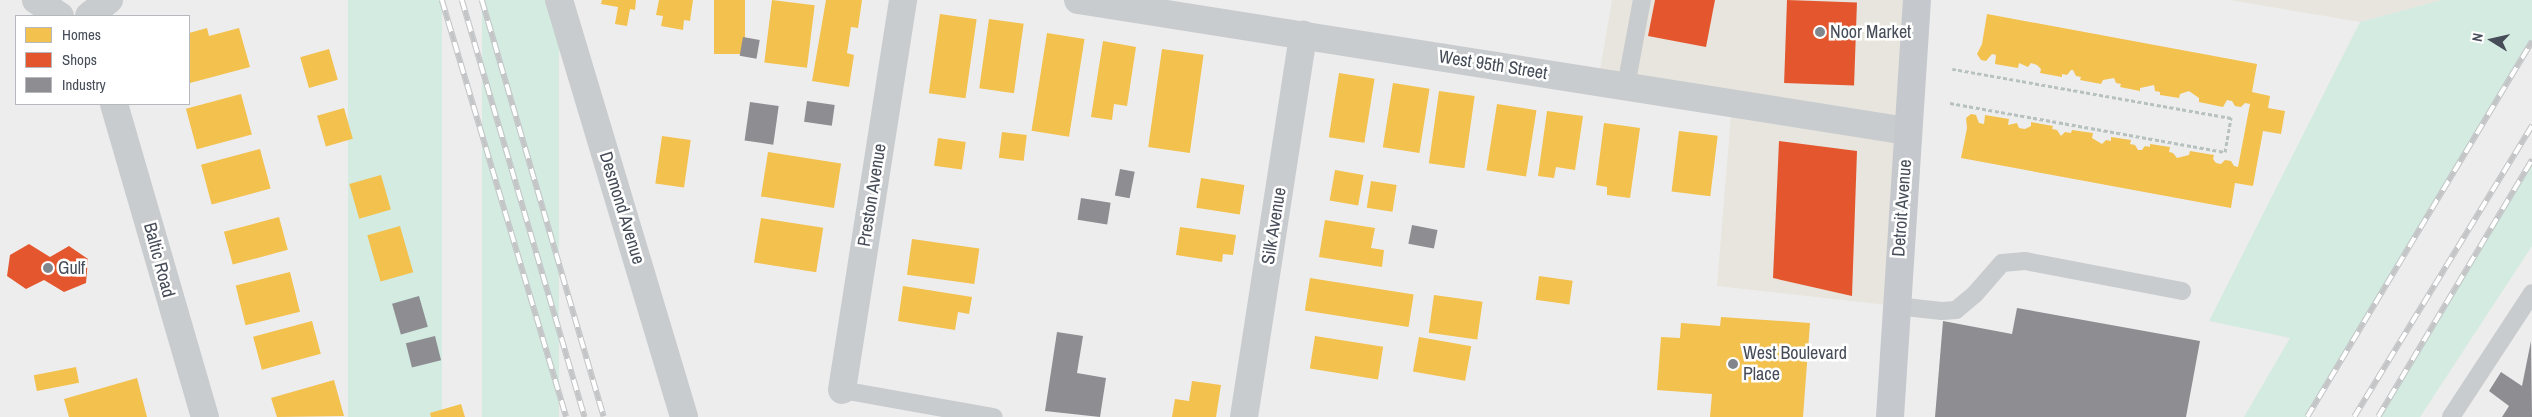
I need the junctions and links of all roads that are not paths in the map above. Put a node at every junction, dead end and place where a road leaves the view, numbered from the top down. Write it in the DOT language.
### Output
graph roads {
  1 [pos="36,0"];
  2 [pos="109,0"];
  3 [pos="559,0"];
  4 [pos="903,0"];
  5 [pos="1078,0"];
  6 [pos="1642,0"];
  7 [pos="1917,0"];
  8 [pos="58,15"];
  9 [pos="90,15"];
  10 [pos="1303,35"];
  11 [pos="1626,86"];
  12 [pos="114,105"];
  13 [pos="1907,131"];
  14 [pos="2182,292"];
  15 [pos="2532,293"];
  16 [pos="1896,306"];
  17 [pos="842,390"];
  18 [pos="205,417"];
  19 [pos="684,417"];
  20 [pos="994,417"];
  21 [pos="1244,417"];
  22 [pos="1890,417"];
  23 [pos="2451,417"];
  1 -- 8 [label="street"];
  2 -- 9 [label="street"];
  3 -- 19 [label="street, Desmond Avenue"];
  4 -- 17 [label="street, Preston Avenue"];
  5 -- 10 [label="street, West 95th Street"];
  6 -- 11 [label="lane"];
  7 -- 13 [label="main road, Detroit Avenue"];
  10 -- 11 [label="street, West 95th Street"];
  10 -- 21 [label="street, Silk Avenue"];
  11 -- 13 [label="street, West 95th Street"];
  12 -- 18 [label="street, Baltic Road"];
  13 -- 16 [label="main road, Detroit Avenue"];
  14 -- 16 [label="lane"];
  15 -- 23 [label="lane"];
  16 -- 22 [label="main road, Detroit Avenue"];
  17 -- 20 [label="lane"];
}
